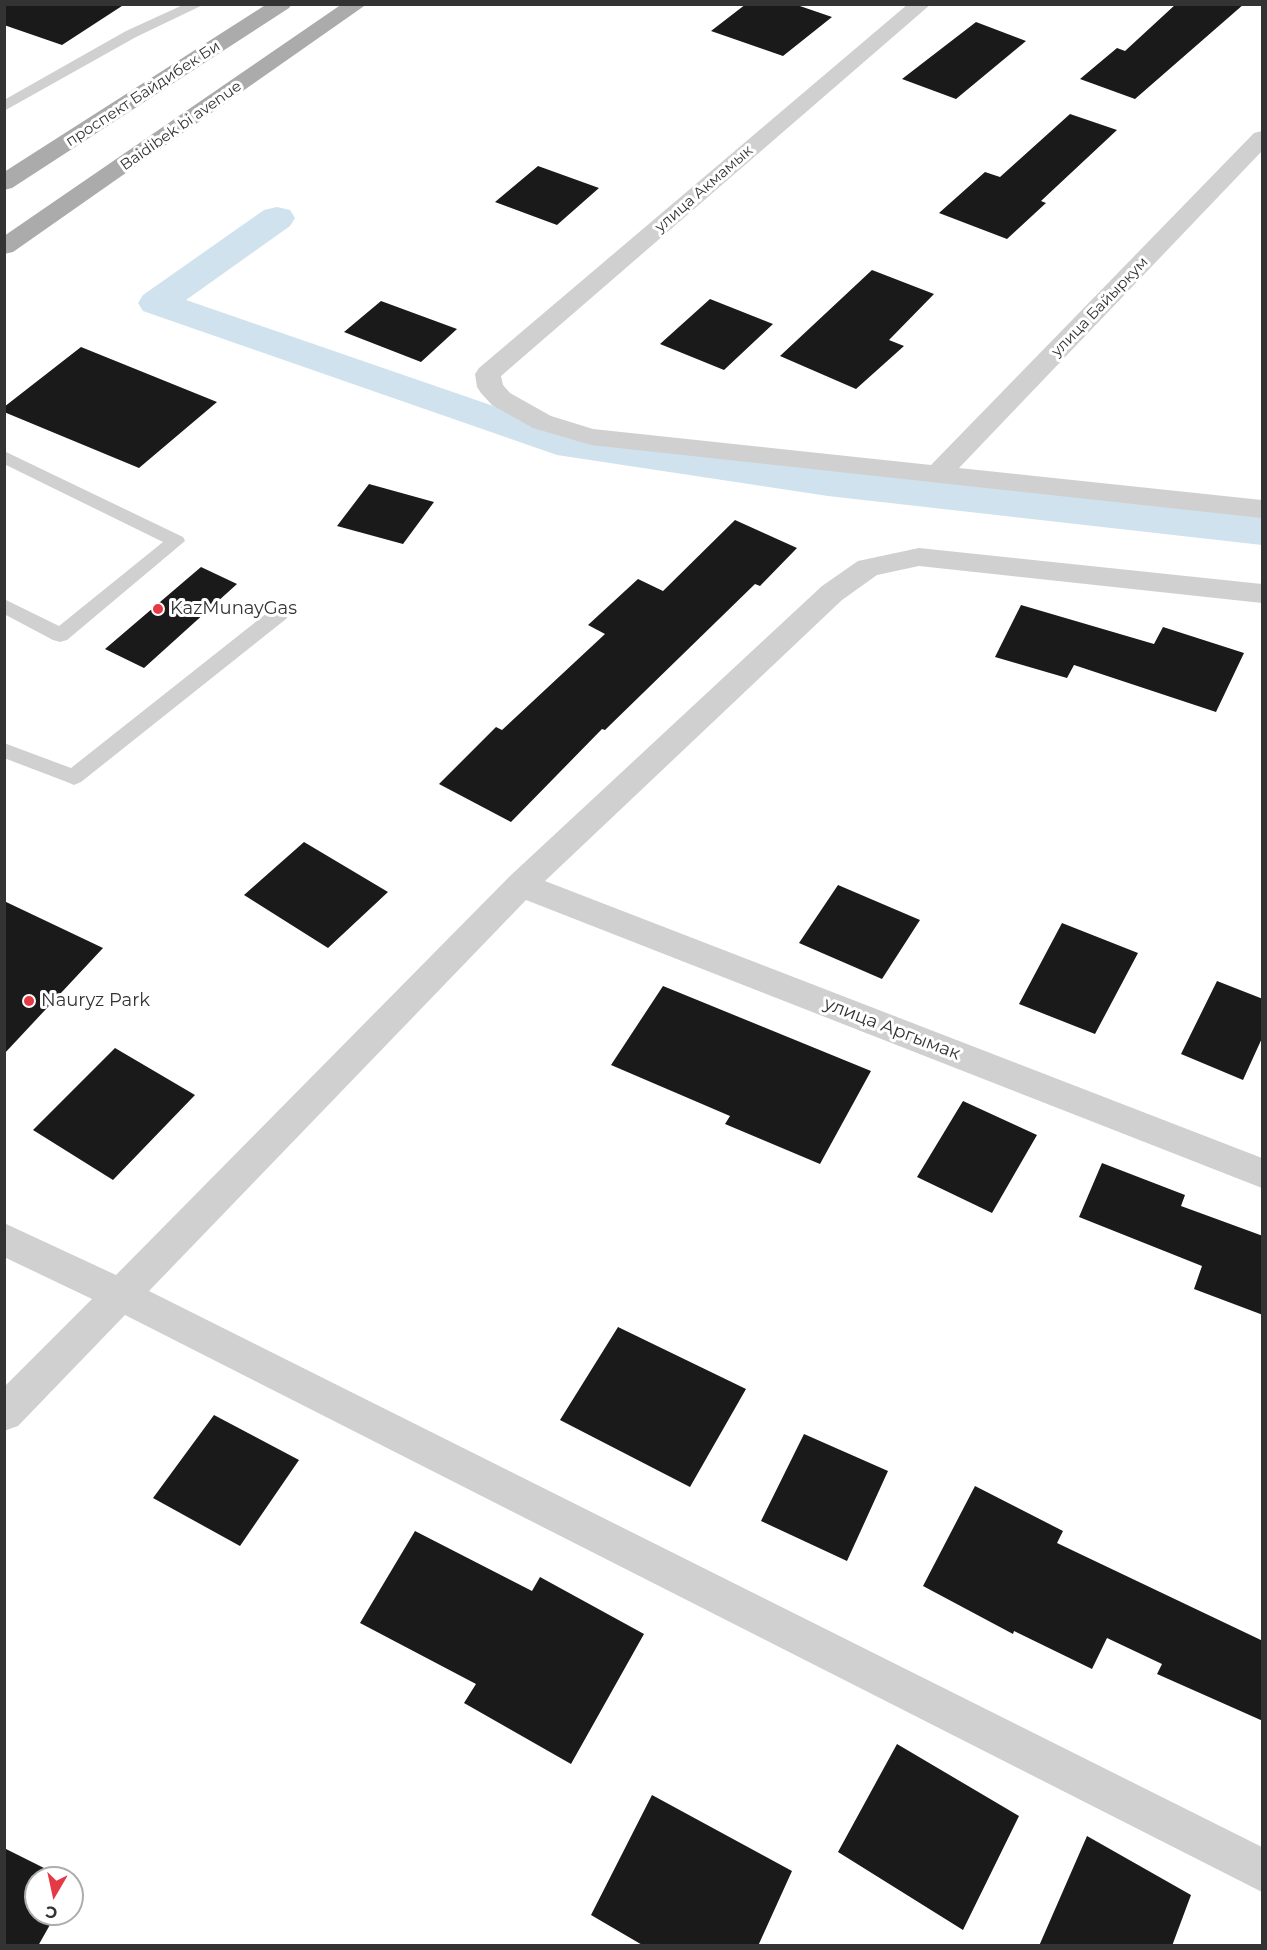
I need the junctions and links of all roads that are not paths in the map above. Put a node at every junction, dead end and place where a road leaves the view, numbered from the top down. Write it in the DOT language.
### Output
graph roads {
  1 [pos="198,4"];
  2 [pos="282,4"];
  3 [pos="357,4"];
  4 [pos="921,4"];
  5 [pos="4,107"];
  6 [pos="1263,138"];
  7 [pos="4,183"];
  8 [pos="4,247"];
  9 [pos="4,457"];
  10 [pos="938,475"];
  11 [pos="1263,509"];
  12 [pos="1263,594"];
  13 [pos="4,605"];
  14 [pos="279,614"];
  15 [pos="4,750"];
  16 [pos="521,885"];
  17 [pos="1263,1173"];
  18 [pos="4,1239"];
  19 [pos="121,1295"];
  20 [pos="4,1414"];
  21 [pos="1263,1870"];
  1 -- 5 [label="lane"];
  2 -- 7 [label="main road, проспект Байдибек Би"];
  3 -- 8 [label="main road, Baidibek bi avenue"];
  4 -- 10 [label="street, улица Акмамык"];
  6 -- 10 [label="street, улица Байыркум"];
  9 -- 13 [label="lane"];
  10 -- 11 [label="street"];
  12 -- 16 [label="street"];
  14 -- 15 [label="lane"];
  16 -- 17 [label="street, улица Аргымак"];
  16 -- 19 [label="street"];
  18 -- 19 [label="street"];
  19 -- 20 [label="street"];
  19 -- 21 [label="street"];
}
